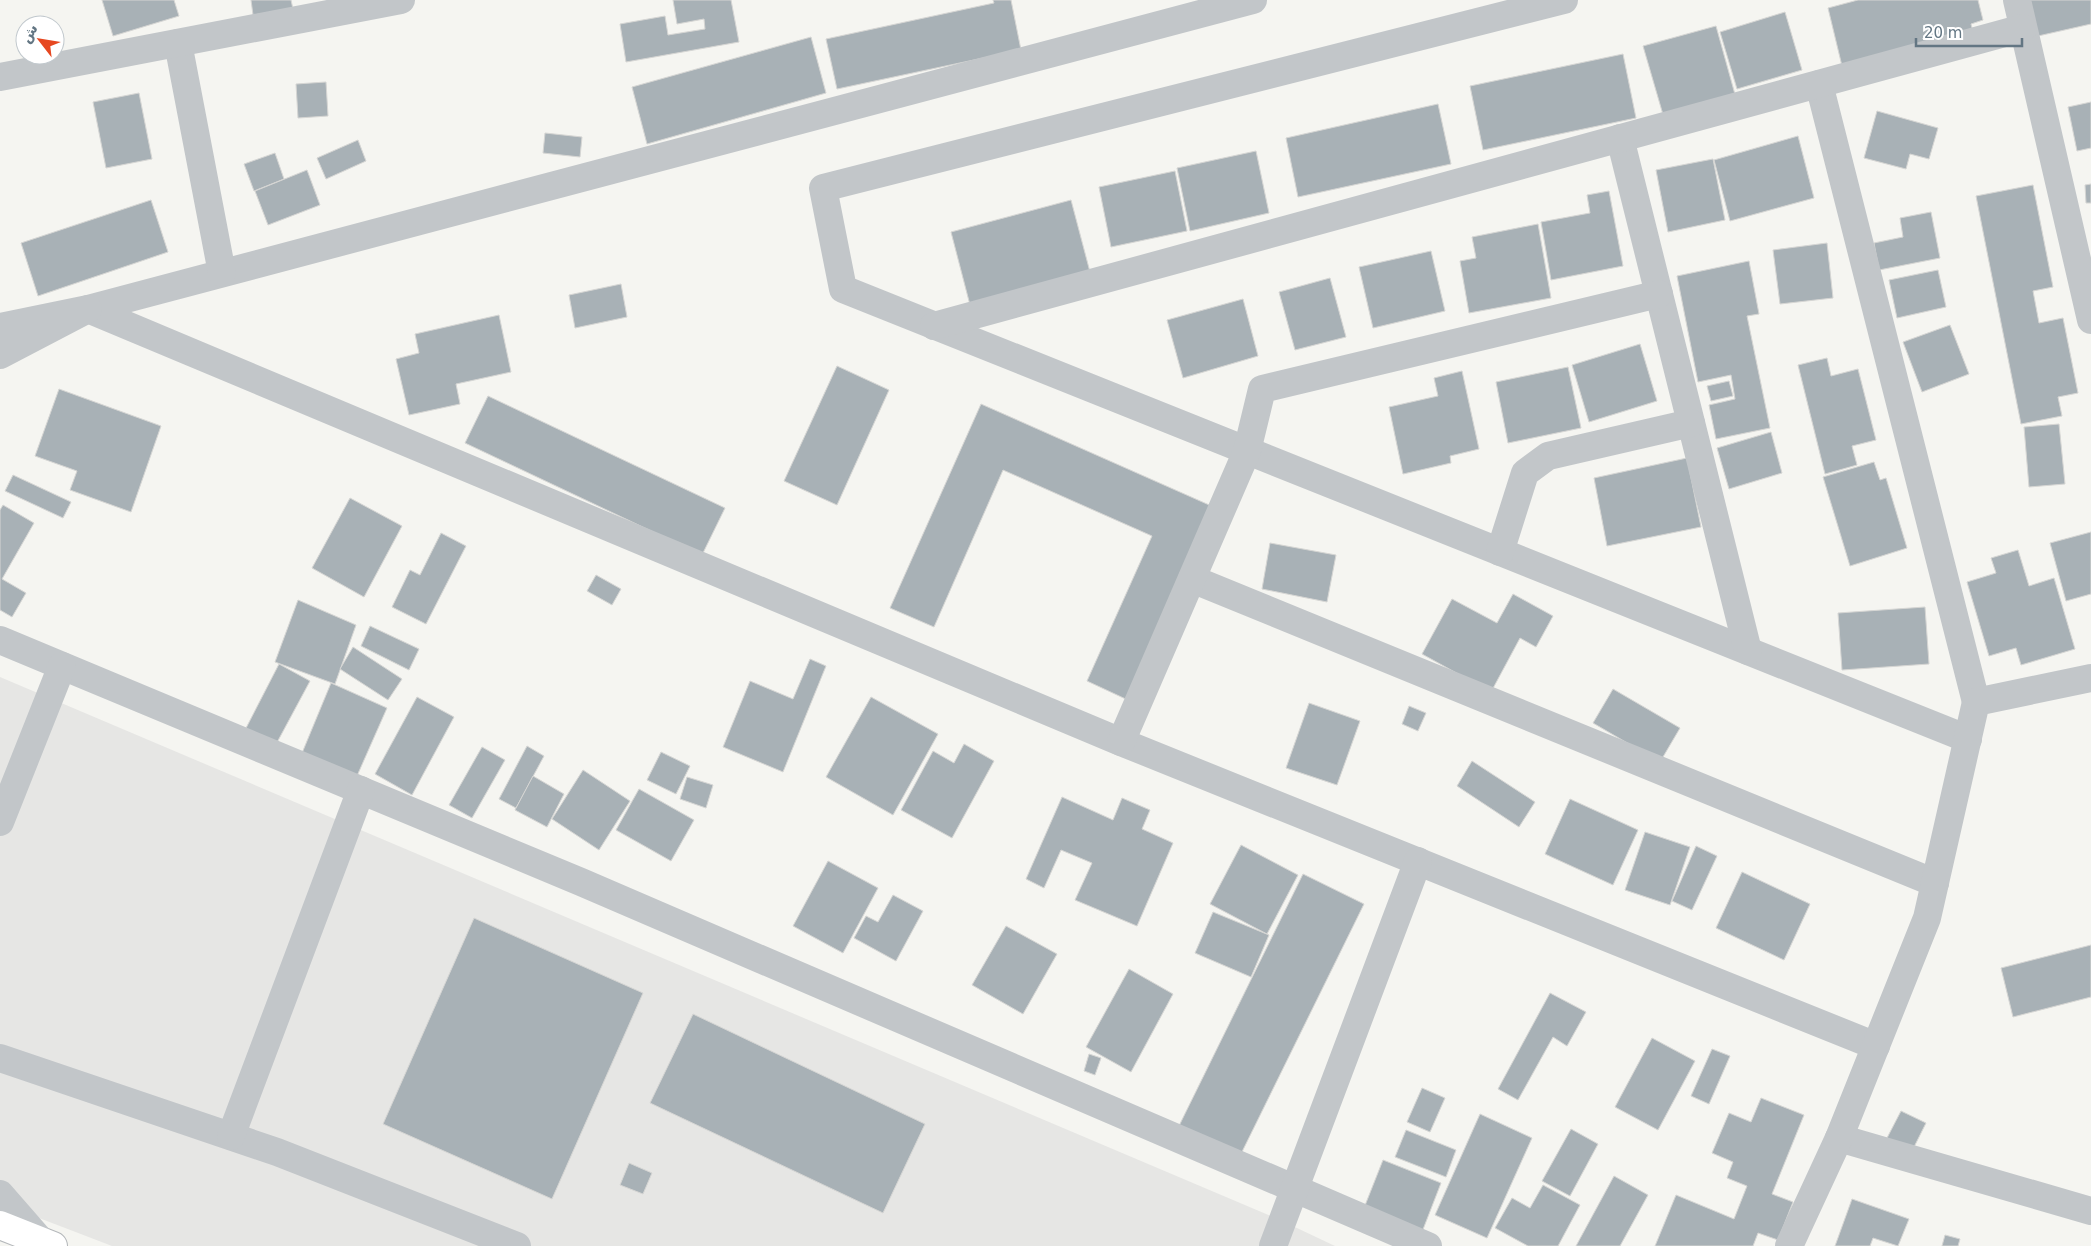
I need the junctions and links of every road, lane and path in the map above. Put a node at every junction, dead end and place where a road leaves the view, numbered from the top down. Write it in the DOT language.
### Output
graph roads {
  1 [pos="401,0"];
  2 [pos="1253,0"];
  3 [pos="1564,0"];
  4 [pos="2017,0"];
  5 [pos="359,4"];
  6 [pos="2023,28"];
  7 [pos="178,43"];
  8 [pos="0,77"];
  9 [pos="1819,84"];
  10 [pos="1620,138"];
  11 [pos="222,273"];
  12 [pos="1659,294"];
  13 [pos="88,309"];
  14 [pos="2091,320"];
  15 [pos="0,326"];
  16 [pos="934,326"];
  17 [pos="0,355"];
  18 [pos="1691,424"];
  19 [pos="1247,451"];
  20 [pos="1500,552"];
  21 [pos="1192,579"];
  22 [pos="0,640"];
  23 [pos="1748,651"];
  24 [pos="62,666"];
  25 [pos="2091,678"];
  26 [pos="1976,702"];
  27 [pos="1968,739"];
  28 [pos="1122,742"];
  29 [pos="361,790"];
  30 [pos="0,822"];
  31 [pos="1418,861"];
  32 [pos="1935,883"];
  33 [pos="1876,1046"];
  34 [pos="0,1058"];
  35 [pos="231,1136"];
  36 [pos="1839,1138"];
  37 [pos="1293,1188"];
  38 [pos="0,1194"];
  39 [pos="2091,1211"];
  40 [pos="0,1225"];
  41 [pos="47,1243"];
  42 [pos="517,1246"];
  43 [pos="1273,1246"];
  44 [pos="1428,1246"];
  45 [pos="1789,1246"];
  1 -- 5 [label="street"];
  2 -- 11 [label="street"];
  3 -- 16 [label="street"];
  4 -- 6 [label="street"];
  5 -- 7 [label="street"];
  6 -- 9 [label="street"];
  6 -- 14 [label="street"];
  7 -- 8 [label="street"];
  7 -- 11 [label="street"];
  9 -- 10 [label="street"];
  9 -- 26 [label="street"];
  10 -- 12 [label="street"];
  10 -- 16 [label="street"];
  11 -- 13 [label="street"];
  12 -- 18 [label="street"];
  12 -- 19 [label="street"];
  13 -- 15 [label="street"];
  13 -- 17 [label="street"];
  13 -- 28 [label="street"];
  16 -- 19 [label="street"];
  18 -- 20 [label="street"];
  18 -- 23 [label="street"];
  19 -- 20 [label="street"];
  19 -- 21 [label="street"];
  20 -- 23 [label="street"];
  21 -- 28 [label="street"];
  21 -- 32 [label="street"];
  22 -- 24 [label="street"];
  23 -- 27 [label="street"];
  24 -- 29 [label="street"];
  24 -- 30 [label="street"];
  25 -- 26 [label="street"];
  26 -- 27 [label="street"];
  27 -- 32 [label="street"];
  28 -- 31 [label="street"];
  29 -- 35 [label="street"];
  29 -- 37 [label="street"];
  31 -- 33 [label="street"];
  31 -- 37 [label="street"];
  32 -- 33 [label="street"];
  33 -- 36 [label="street"];
  34 -- 35 [label="street"];
  35 -- 42 [label="street"];
  36 -- 39 [label="street"];
  36 -- 45 [label="street"];
  37 -- 43 [label="street"];
  37 -- 44 [label="street"];
  38 -- 41 [label="street"];
  40 -- 41 [label="highway"];
}
